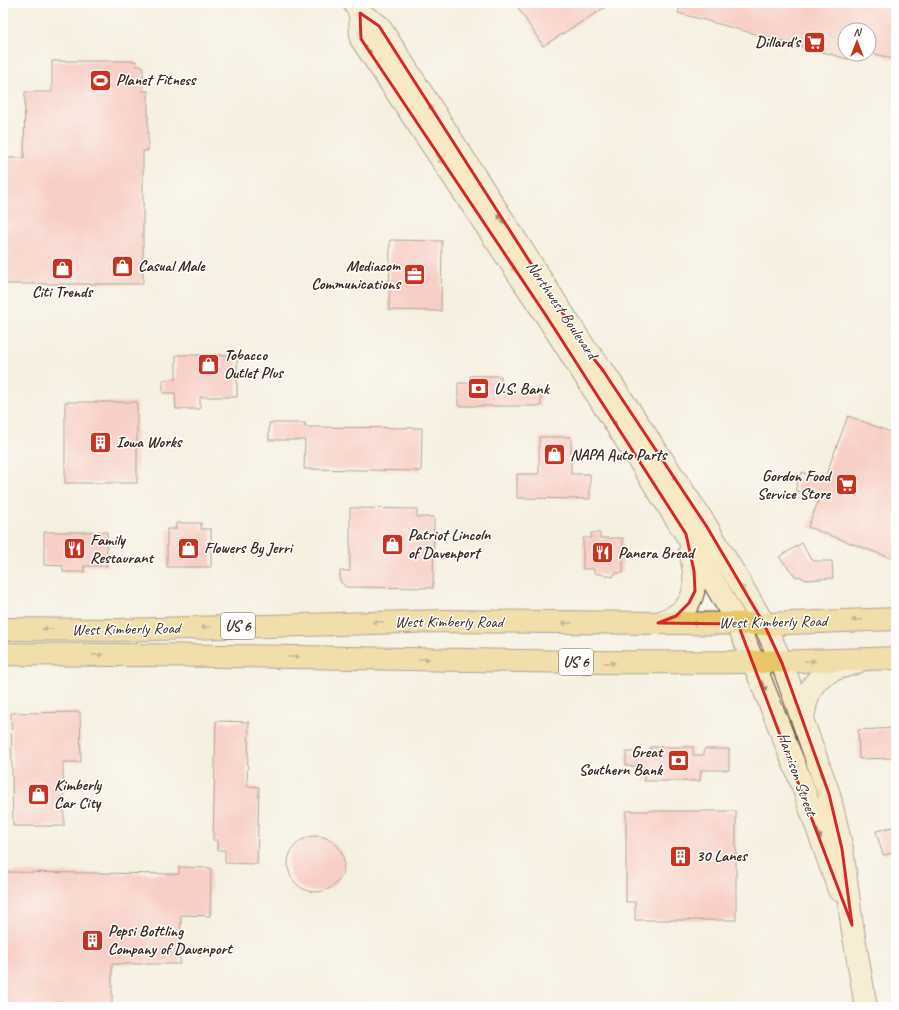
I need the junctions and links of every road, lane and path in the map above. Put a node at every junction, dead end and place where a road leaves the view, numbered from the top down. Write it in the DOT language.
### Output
graph roads {
  1 [pos="357,8"];
  2 [pos="686,534"];
  3 [pos="896,619"];
  4 [pos="658,624"];
  5 [pos="738,624"];
  6 [pos="764,624"];
  7 [pos="3,629"];
  8 [pos="3,654"];
  9 [pos="896,658"];
  10 [pos="871,659"];
  11 [pos="754,663"];
  12 [pos="782,663"];
  13 [pos="803,722"];
  14 [pos="852,925"];
  15 [pos="866,1007"];
  1 -- 2 [label="main road, Northwest Boulevard, one-way"];
  6 -- 1 [label="main road, Northwest Boulevard, one-way"];
  2 -- 4 [label="main road"];
  2 -- 5 [label="main road, Northwest Boulevard"];
  3 -- 6 [label="main road, West Kimberly Road / US 6, one-way"];
  5 -- 4 [label="main road, West Kimberly Road / US 6, one-way"];
  4 -- 7 [label="main road, West Kimberly Road / US 6, one-way"];
  5 -- 6 [label="main road, West Kimberly Road / US 6"];
  5 -- 11 [label="main road, Harrison Street"];
  6 -- 12 [label="main road, Harrison Street"];
  8 -- 11 [label="main road, West Kimberly Road / US 6, one-way"];
  9 -- 10 [label="main road, West Kimberly Road / US 6"];
  12 -- 10 [label="main road, West Kimberly Road / US 6, one-way"];
  10 -- 13 [label="main road"];
  11 -- 12 [label="main road, West Kimberly Road / US 6"];
  11 -- 14 [label="main road, Harrison Street, one-way"];
  12 -- 13 [label="main road, Harrison Street"];
  14 -- 13 [label="main road, Harrison Street, one-way"];
  14 -- 15 [label="main road, Harrison Street"];
}
